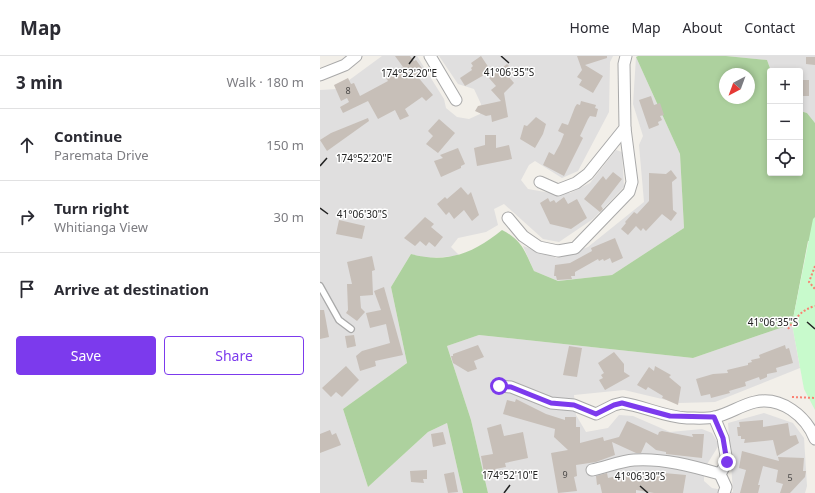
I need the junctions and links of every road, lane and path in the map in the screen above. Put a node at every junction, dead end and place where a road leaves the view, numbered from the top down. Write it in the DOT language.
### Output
graph roads {
  1 [pos="356,56"];
  2 [pos="430,56"];
  3 [pos="626,56"];
  4 [pos="320,75"];
  5 [pos="456,100"];
  6 [pos="625,128"];
  7 [pos="540,182"];
  8 [pos="508,218"];
  9 [pos="815,266"];
  10 [pos="320,286"];
  11 [pos="815,289"];
  12 [pos="815,306"];
  13 [pos="351,329"];
  14 [pos="788,329"];
  15 [pos="499,386"];
  16 [pos="714,417"];
  17 [pos="815,439"];
  18 [pos="592,470"];
  19 [pos="720,474"];
  20 [pos="724,493"];
  1 -- 4 [label="street"];
  2 -- 5 [label="street"];
  3 -- 6 [label="street"];
  6 -- 7 [label="street"];
  6 -- 8 [label="street"];
  9 -- 11 [label="path"];
  10 -- 13 [label="lane"];
  12 -- 14 [label="path"];
  15 -- 16 [label="street"];
  16 -- 17 [label="street"];
  16 -- 19 [label="street"];
  18 -- 19 [label="street"];
  19 -- 20 [label="street"];
}
